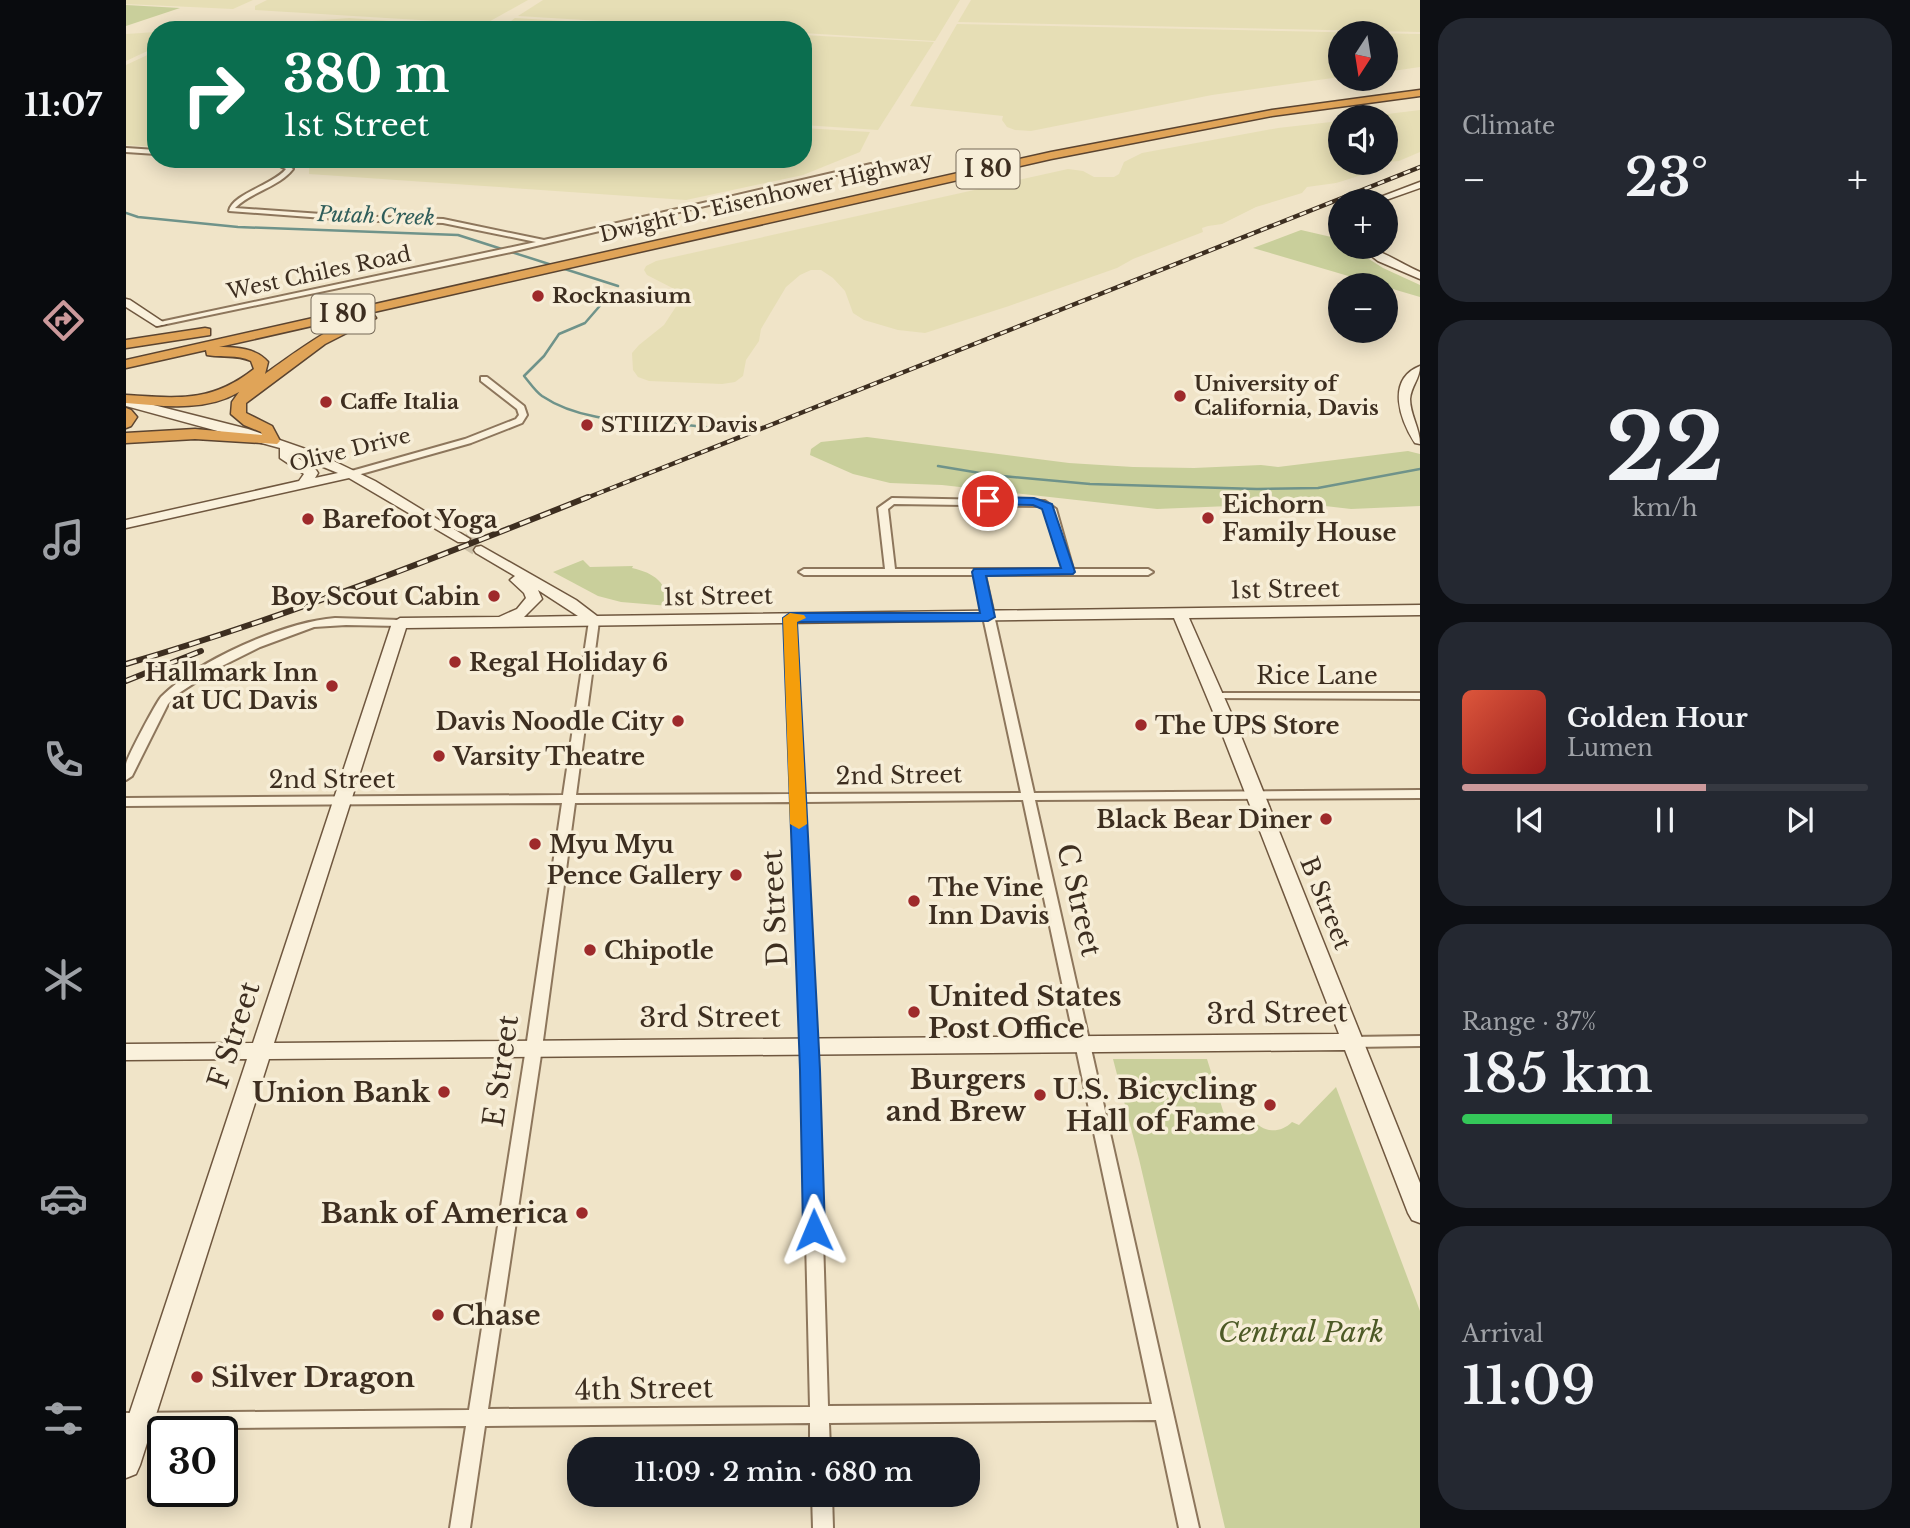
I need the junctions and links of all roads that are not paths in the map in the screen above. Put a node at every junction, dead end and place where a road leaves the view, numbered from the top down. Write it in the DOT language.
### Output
graph roads {
  1 [pos="1420,83"];
  2 [pos="1420,93"];
  3 [pos="1293,99"];
  4 [pos="1272,102"];
  5 [pos="1245,106"];
  6 [pos="126,150"];
  7 [pos="147,151"];
  8 [pos="871,166"];
  9 [pos="288,168"];
  10 [pos="889,178"];
  11 [pos="1420,185"];
  12 [pos="1398,195"];
  13 [pos="545,242"];
  14 [pos="511,257"];
  15 [pos="1382,259"];
  16 [pos="1396,259"];
  17 [pos="536,265"];
  18 [pos="1420,274"];
  19 [pos="126,302"];
  20 [pos="160,324"];
  21 [pos="205,332"];
  22 [pos="126,344"];
  23 [pos="126,350"];
  24 [pos="155,358"];
  25 [pos="126,364"];
  26 [pos="1420,370"];
  27 [pos="484,379"];
  28 [pos="126,400"];
  29 [pos="126,413"];
  30 [pos="126,423"];
  31 [pos="126,438"];
  32 [pos="1420,440"];
  33 [pos="280,443"];
  34 [pos="351,474"];
  35 [pos="304,483"];
  36 [pos="126,524"];
  37 [pos="463,539"];
  38 [pos="481,550"];
  39 [pos="498,561"];
  40 [pos="804,572"];
  41 [pos="890,572"];
  42 [pos="979,572"];
  43 [pos="1069,572"];
  44 [pos="1148,572"];
  45 [pos="1420,610"];
  46 [pos="1180,614"];
  47 [pos="988,617"];
  48 [pos="790,618"];
  49 [pos="594,621"];
  50 [pos="400,623"];
  51 [pos="498,623"];
  52 [pos="1215,696"];
  53 [pos="1420,696"];
  54 [pos="126,776"];
  55 [pos="1254,794"];
  56 [pos="1420,794"];
  57 [pos="1027,796"];
  58 [pos="798,799"];
  59 [pos="342,801"];
  60 [pos="567,801"];
  61 [pos="126,802"];
  62 [pos="1420,1041"];
  63 [pos="1352,1042"];
  64 [pos="1084,1044"];
  65 [pos="809,1046"];
  66 [pos="534,1048"];
  67 [pos="261,1050"];
  68 [pos="126,1052"];
  69 [pos="1420,1213"];
  70 [pos="1163,1412"];
  71 [pos="819,1416"];
  72 [pos="474,1419"];
  73 [pos="133,1421"];
  74 [pos="820,1437"];
  75 [pos="126,1465"];
  76 [pos="822,1507"];
  77 [pos="460,1528"];
  78 [pos="823,1528"];
  79 [pos="1189,1528"];
  1 -- 3 [label="highway"];
  2 -- 17 [label="highway, Dwight D. Eisenhower Highway / I 80"];
  4 -- 5 [label="highway"];
  6 -- 7 [label="street"];
  8 -- 13 [label="street"];
  9 -- 13 [label="street"];
  10 -- 17 [label="highway, Dwight D. Eisenhower Highway / I 80"];
  11 -- 12 [label="street"];
  13 -- 14 [label="street"];
  14 -- 17 [label="highway, Dwight D. Eisenhower Highway / I 80"];
  14 -- 20 [label="street, West Chiles Road"];
  14 -- 21 [label="highway, Dwight D. Eisenhower Highway / I 80"];
  15 -- 18 [label="street"];
  16 -- 18 [label="street"];
  17 -- 24 [label="highway, Dwight D. Eisenhower Highway / I 80"];
  17 -- 33 [label="highway"];
  19 -- 20 [label="street"];
  21 -- 22 [label="highway"];
  21 -- 23 [label="highway, Dwight D. Eisenhower Highway / I 80"];
  24 -- 25 [label="highway, Dwight D. Eisenhower Highway / I 80"];
  24 -- 28 [label="highway"];
  26 -- 32 [label="street"];
  27 -- 34 [label="street, Olive Drive"];
  28 -- 33 [label="street"];
  29 -- 30 [label="highway"];
  31 -- 33 [label="highway"];
  33 -- 34 [label="street"];
  33 -- 35 [label="street"];
  34 -- 35 [label="street, Olive Drive"];
  34 -- 37 [label="street"];
  35 -- 36 [label="street, Olive Drive"];
  38 -- 39 [label="street"];
  39 -- 49 [label="street"];
  39 -- 51 [label="street"];
  40 -- 41 [label="street"];
  41 -- 42 [label="street"];
  41 -- 43 [label="street"];
  42 -- 43 [label="street"];
  42 -- 47 [label="street, C Street"];
  43 -- 44 [label="street"];
  45 -- 46 [label="street, 1st Street"];
  46 -- 47 [label="street, 1st Street"];
  46 -- 52 [label="street, B Street"];
  47 -- 48 [label="street, 1st Street"];
  47 -- 57 [label="street, C Street"];
  48 -- 49 [label="street, 1st Street"];
  48 -- 58 [label="street, D Street"];
  49 -- 51 [label="street, 1st Street"];
  49 -- 60 [label="street, E Street"];
  50 -- 51 [label="street, 1st Street"];
  50 -- 54 [label="street, 1st Street"];
  50 -- 59 [label="street, F Street"];
  52 -- 53 [label="street, Rice Lane"];
  52 -- 55 [label="street, B Street"];
  55 -- 56 [label="street, 2nd Street"];
  55 -- 57 [label="street, 2nd Street"];
  55 -- 63 [label="street, B Street"];
  57 -- 58 [label="street, 2nd Street"];
  57 -- 64 [label="street, C Street"];
  58 -- 60 [label="street, 2nd Street"];
  58 -- 65 [label="street, D Street"];
  59 -- 60 [label="street, 2nd Street"];
  59 -- 61 [label="street, 2nd Street"];
  59 -- 67 [label="street, F Street"];
  60 -- 66 [label="street, E Street"];
  62 -- 63 [label="street, 3rd Street"];
  63 -- 64 [label="street, 3rd Street"];
  63 -- 69 [label="street, B Street"];
  64 -- 65 [label="street, 3rd Street"];
  64 -- 70 [label="street, C Street"];
  65 -- 66 [label="street, 3rd Street"];
  65 -- 71 [label="street, D Street"];
  66 -- 67 [label="street, 3rd Street"];
  66 -- 72 [label="street, E Street"];
  67 -- 68 [label="street, 3rd Street"];
  67 -- 73 [label="street, F Street"];
  70 -- 71 [label="street, 4th Street"];
  70 -- 79 [label="street, C Street"];
  71 -- 72 [label="street, 4th Street"];
  71 -- 74 [label="street, D Street"];
  72 -- 73 [label="street, 4th Street"];
  72 -- 77 [label="street, E Street"];
  73 -- 75 [label="street, F Street"];
  76 -- 78 [label="street"];
}
